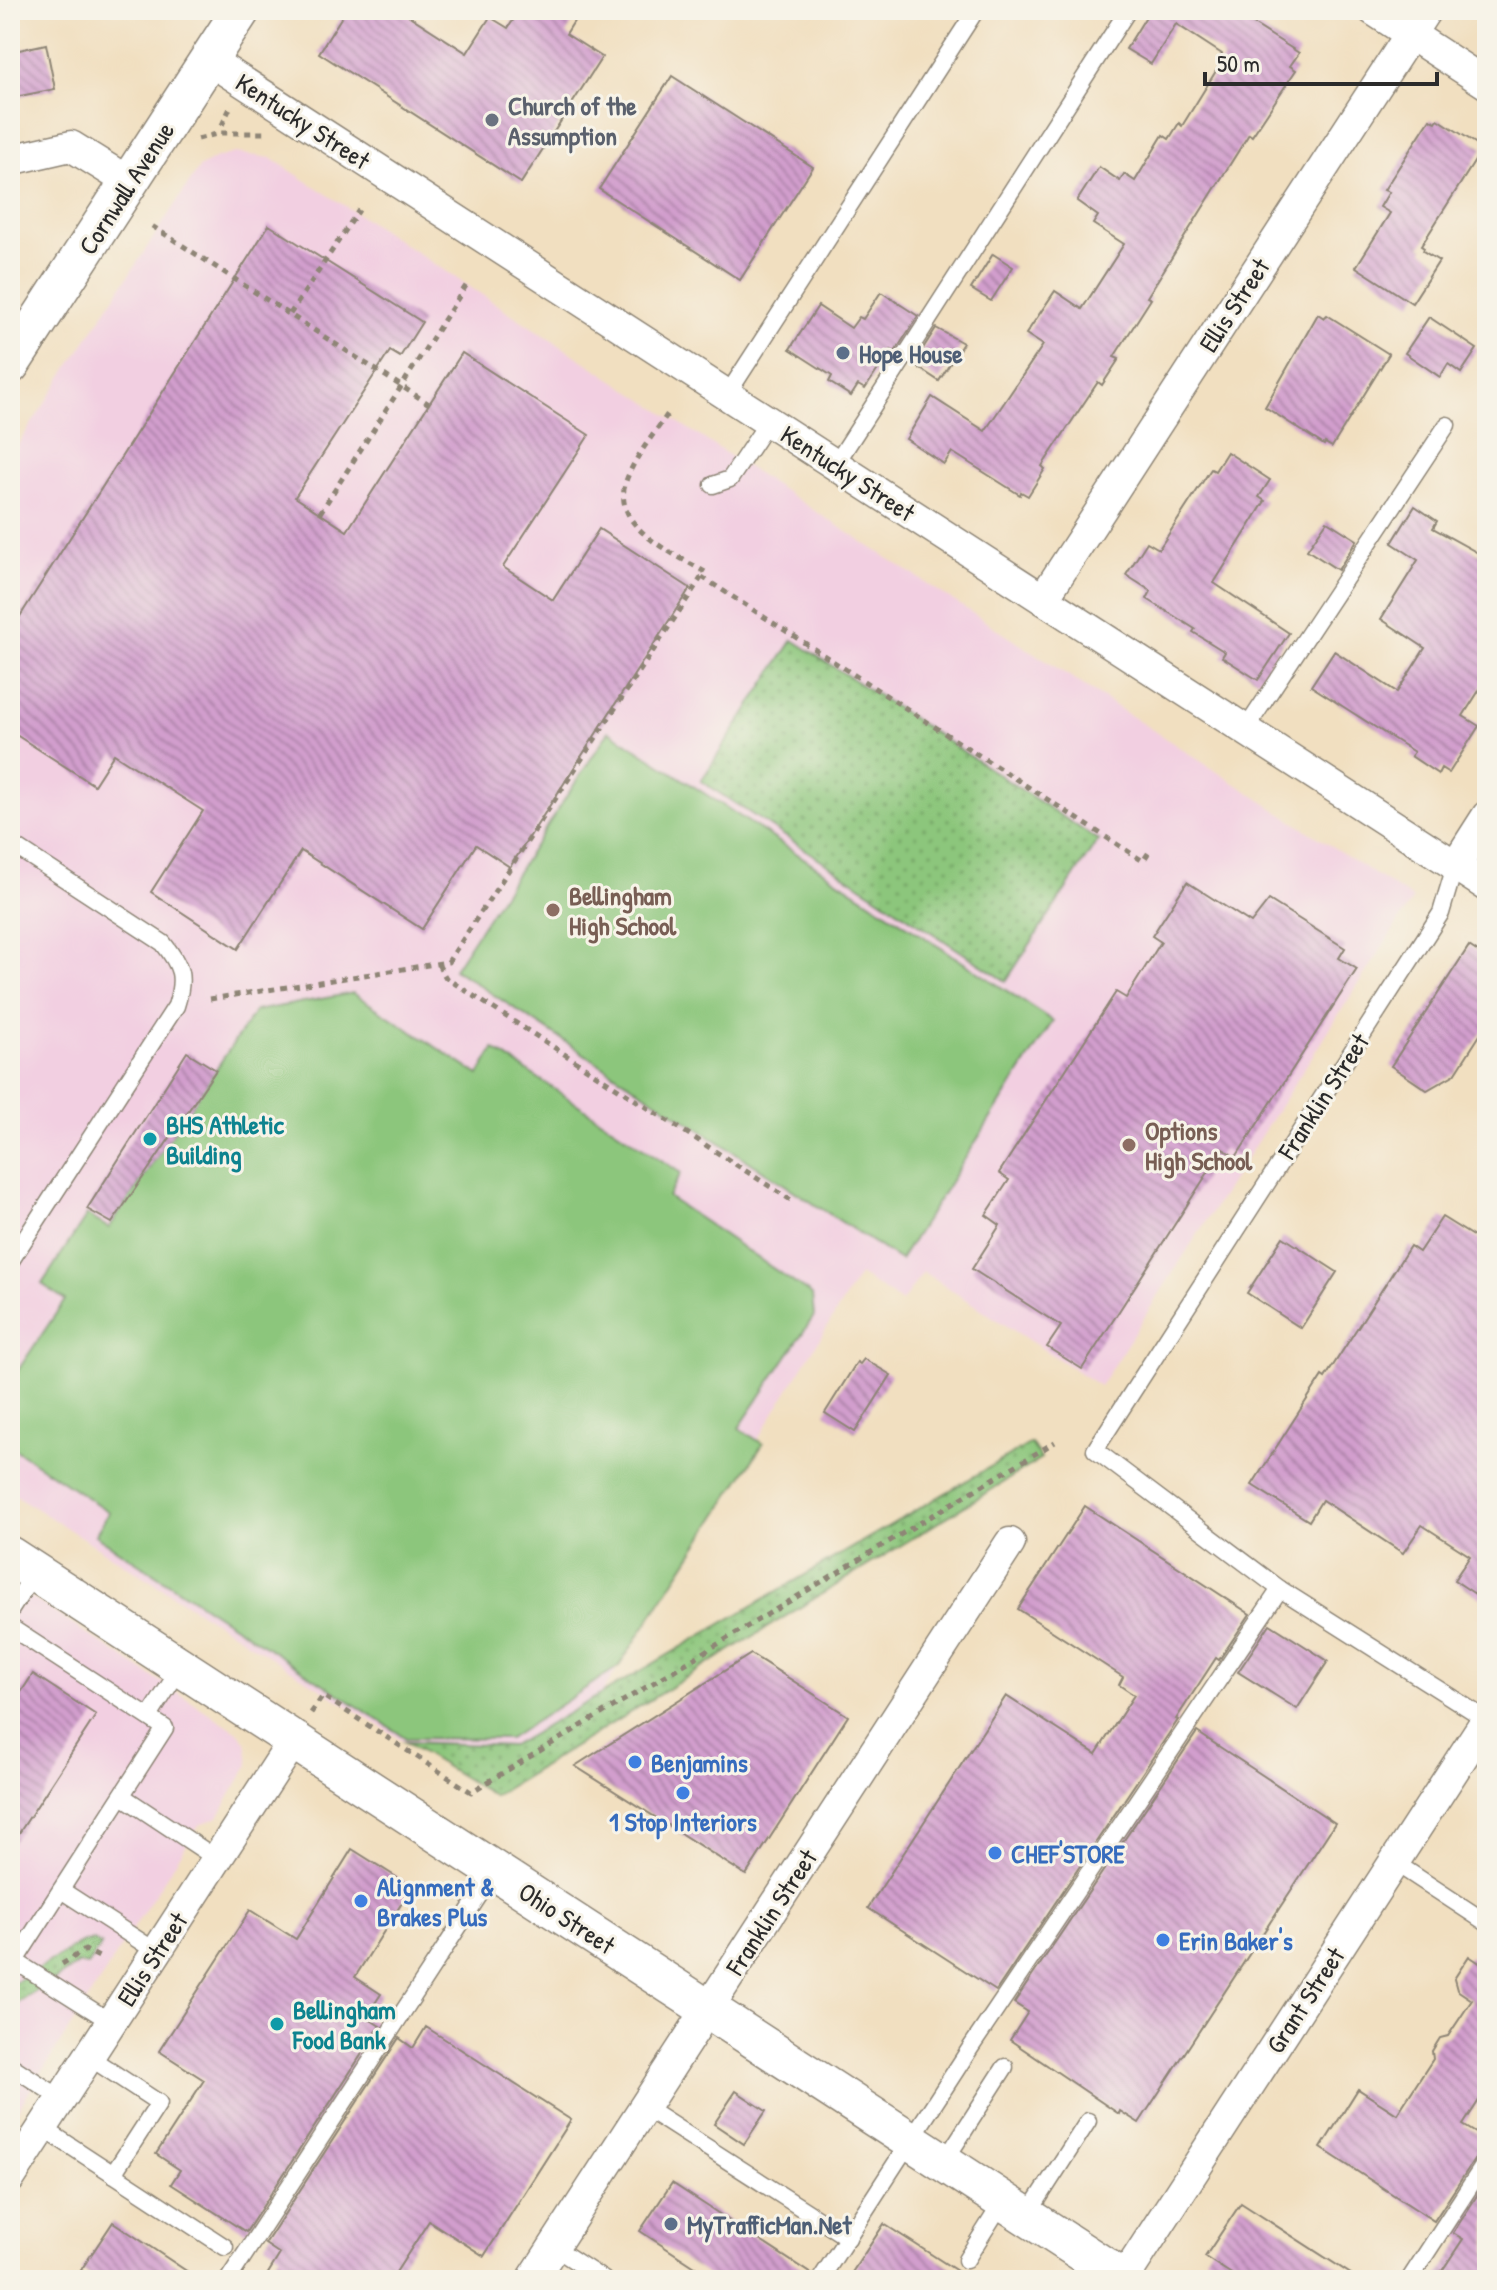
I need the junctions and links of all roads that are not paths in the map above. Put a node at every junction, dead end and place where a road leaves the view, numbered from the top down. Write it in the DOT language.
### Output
graph roads {
  1 [pos="241,10"];
  2 [pos="976,10"];
  3 [pos="1128,10"];
  4 [pos="1373,10"];
  5 [pos="1418,22"];
  6 [pos="209,60"];
  7 [pos="1487,84"];
  8 [pos="10,160"];
  9 [pos="129,182"];
  10 [pos="10,365"];
  11 [pos="727,395"];
  12 [pos="768,422"];
  13 [pos="1447,425"];
  14 [pos="835,465"];
  15 [pos="713,485"];
  16 [pos="1043,599"];
  17 [pos="1245,730"];
  18 [pos="1487,816"];
  19 [pos="10,843"];
  20 [pos="1455,866"];
  21 [pos="1487,886"];
  22 [pos="10,1262"];
  23 [pos="1010,1543"];
  24 [pos="23,1564"];
  25 [pos="1280,1589"];
  26 [pos="10,1611"];
  27 [pos="10,1627"];
  28 [pos="181,1667"];
  29 [pos="149,1717"];
  30 [pos="1483,1734"];
  31 [pos="294,1740"];
  32 [pos="122,1796"];
  33 [pos="217,1859"];
  34 [pos="1394,1862"];
  35 [pos="495,1871"];
  36 [pos="61,1890"];
  37 [pos="1487,1923"];
  38 [pos="157,1952"];
  39 [pos="708,2009"];
  40 [pos="111,2022"];
  41 [pos="89,2057"];
  42 [pos="10,2065"];
  43 [pos="1005,2067"];
  44 [pos="62,2099"];
  45 [pos="644,2107"];
  46 [pos="1088,2121"];
  47 [pos="43,2128"];
  48 [pos="911,2141"];
  49 [pos="1487,2160"];
  50 [pos="944,2162"];
  51 [pos="113,2174"];
  52 [pos="10,2178"];
  53 [pos="1015,2209"];
  54 [pos="848,2238"];
  55 [pos="225,2247"];
  56 [pos="554,2247"];
  57 [pos="966,2260"];
  58 [pos="228,2280"];
  59 [pos="532,2280"];
  60 [pos="604,2280"];
  61 [pos="820,2280"];
  62 [pos="1124,2280"];
  63 [pos="1409,2280"];
  1 -- 6 [label="street, Cornwall Avenue"];
  2 -- 11 [label="lane"];
  3 -- 14 [label="lane"];
  4 -- 5 [label="street"];
  5 -- 7 [label="street"];
  5 -- 16 [label="street, Ellis Street"];
  6 -- 9 [label="street, Cornwall Avenue"];
  6 -- 11 [label="street, Kentucky Street"];
  8 -- 9 [label="street"];
  9 -- 10 [label="street, Cornwall Avenue"];
  11 -- 12 [label="street, Kentucky Street"];
  12 -- 14 [label="street, Kentucky Street"];
  12 -- 15 [label="lane"];
  13 -- 17 [label="lane"];
  14 -- 16 [label="street, Kentucky Street"];
  16 -- 17 [label="street, Kentucky Street"];
  17 -- 20 [label="street, Kentucky Street"];
  18 -- 20 [label="street, Franklin Street"];
  19 -- 22 [label="lane"];
  20 -- 21 [label="street, Kentucky Street"];
  20 -- 25 [label="lane, Franklin Street"];
  23 -- 39 [label="street, Franklin Street"];
  24 -- 26 [label="lane"];
  24 -- 28 [label="street, Ohio Street"];
  25 -- 30 [label="lane"];
  25 -- 48 [label="lane"];
  27 -- 29 [label="lane"];
  28 -- 29 [label="lane"];
  28 -- 31 [label="street, Ohio Street"];
  29 -- 32 [label="lane"];
  30 -- 34 [label="street, Grant Street"];
  31 -- 33 [label="street, Ellis Street"];
  31 -- 35 [label="street, Ohio Street"];
  32 -- 33 [label="lane"];
  32 -- 36 [label="lane"];
  33 -- 38 [label="street, Ellis Street"];
  34 -- 37 [label="lane"];
  34 -- 62 [label="street, Grant Street"];
  35 -- 39 [label="street, Ohio Street"];
  35 -- 58 [label="lane"];
  36 -- 38 [label="lane"];
  36 -- 40 [label="lane"];
  38 -- 40 [label="street, Ellis Street"];
  39 -- 45 [label="street, Franklin Street"];
  39 -- 48 [label="street, Ohio Street"];
  40 -- 41 [label="street, Ellis Street"];
  41 -- 44 [label="street, Ellis Street"];
  41 -- 51 [label="lane"];
  42 -- 44 [label="lane"];
  43 -- 50 [label="lane"];
  44 -- 47 [label="street, Ellis Street"];
  45 -- 54 [label="lane"];
  45 -- 56 [label="street, Franklin Street"];
  46 -- 53 [label="lane"];
  47 -- 51 [label="lane"];
  47 -- 52 [label="street, Ellis Street"];
  48 -- 50 [label="street, Ohio Street"];
  48 -- 54 [label="lane"];
  49 -- 63 [label="lane"];
  50 -- 53 [label="street, Ohio Street"];
  51 -- 55 [label="lane"];
  53 -- 57 [label="lane"];
  53 -- 62 [label="street, Ohio Street"];
  54 -- 61 [label="lane"];
  56 -- 59 [label="street, Franklin Street"];
  56 -- 60 [label="lane"];
}
